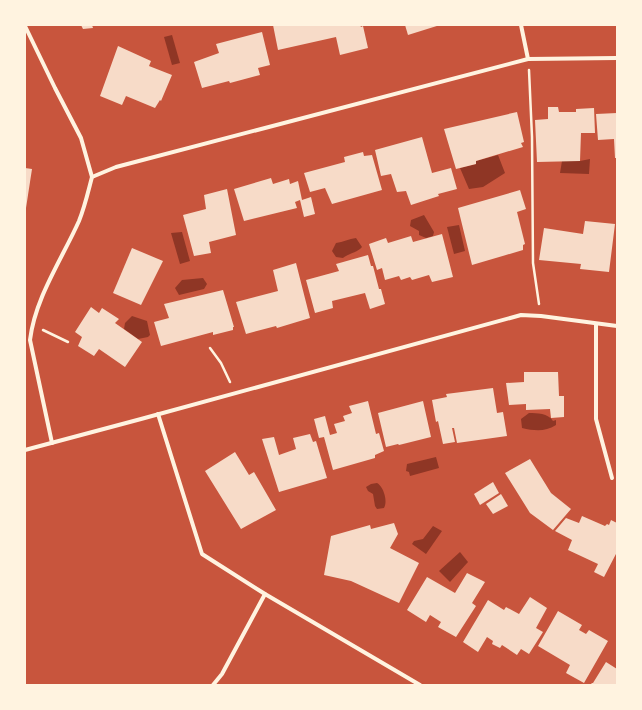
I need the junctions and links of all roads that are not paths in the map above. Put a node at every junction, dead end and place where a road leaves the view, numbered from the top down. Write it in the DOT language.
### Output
graph roads {
  1 [pos="521,25"];
  2 [pos="25,26"];
  3 [pos="617,58"];
  4 [pos="528,60"];
  5 [pos="92,176"];
  6 [pos="596,324"];
  7 [pos="617,326"];
  8 [pos="158,414"];
  9 [pos="52,443"];
  10 [pos="25,450"];
  11 [pos="612,478"];
  12 [pos="265,594"];
  13 [pos="212,685"];
  14 [pos="420,685"];
  1 -- 4 [label="street"];
  2 -- 5 [label="street"];
  3 -- 4 [label="street"];
  4 -- 5 [label="street"];
  5 -- 9 [label="street"];
  6 -- 7 [label="street"];
  6 -- 8 [label="street"];
  6 -- 11 [label="street"];
  8 -- 9 [label="street"];
  8 -- 12 [label="street"];
  9 -- 10 [label="street"];
  12 -- 13 [label="street"];
  12 -- 14 [label="street"];
}
